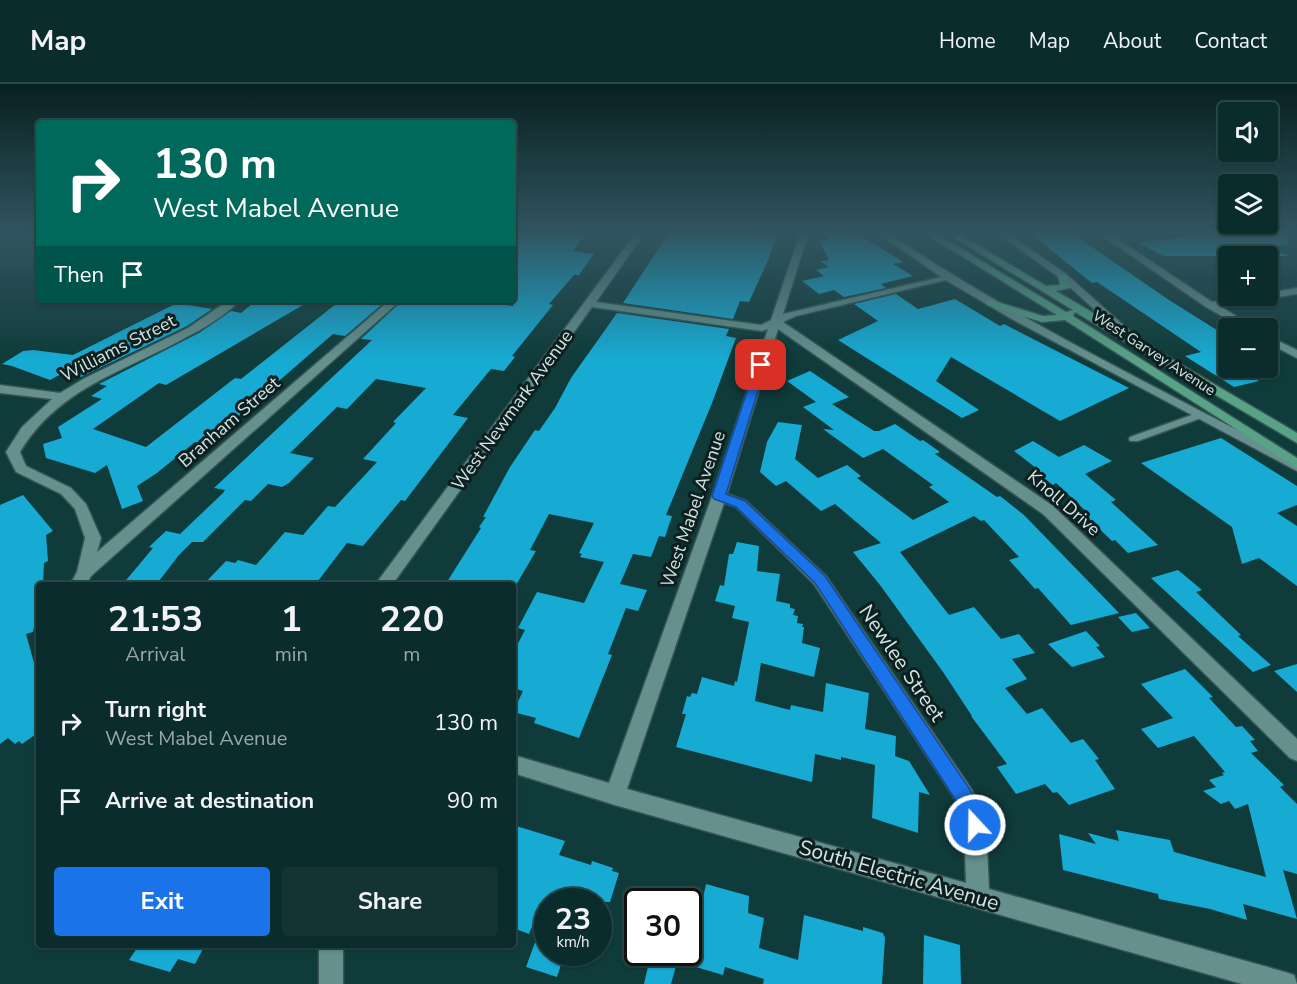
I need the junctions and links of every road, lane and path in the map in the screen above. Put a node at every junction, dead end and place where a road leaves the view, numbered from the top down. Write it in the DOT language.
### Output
graph roads {
  1 [pos="609,276"];
  2 [pos="790,276"];
  3 [pos="999,276"];
  4 [pos="1012,276"];
  5 [pos="1023,276"];
  6 [pos="1063,276"];
  7 [pos="1167,276"];
  8 [pos="947,277"];
  9 [pos="1043,288"];
  10 [pos="1065,288"];
  11 [pos="1297,291"];
  12 [pos="231,303"];
  13 [pos="393,303"];
  14 [pos="991,303"];
  15 [pos="589,304"];
  16 [pos="1210,305"];
  17 [pos="1078,310"];
  18 [pos="1065,316"];
  19 [pos="1233,318"];
  20 [pos="775,322"];
  21 [pos="1136,342"];
  22 [pos="1278,345"];
  23 [pos="1297,356"];
  24 [pos="0,389"];
  25 [pos="62,397"];
  26 [pos="1200,415"];
  27 [pos="1134,439"];
  28 [pos="1297,439"];
  29 [pos="1297,466"];
  30 [pos="718,496"];
  31 [pos="81,578"];
  32 [pos="385,582"];
  33 [pos="1297,752"];
  34 [pos="516,765"];
  35 [pos="615,795"];
  36 [pos="978,896"];
  37 [pos="331,948"];
  38 [pos="330,984"];
  39 [pos="1285,984"];
  1 -- 15 [label="street, West Newmark Avenue"];
  2 -- 20 [label="street, West Mabel Avenue"];
  3 -- 18 [label="main road, West Garvey Avenue"];
  4 -- 9 [label="main road"];
  5 -- 9 [label="main road, West Garvey Avenue"];
  6 -- 10 [label="main road"];
  6 -- 21 [label="street"];
  7 -- 16 [label="street"];
  8 -- 14 [label="street"];
  8 -- 20 [label="street"];
  9 -- 10 [label="main road"];
  9 -- 17 [label="main road, West Garvey Avenue"];
  10 -- 17 [label="main road"];
  11 -- 16 [label="street"];
  12 -- 25 [label="street, Williams Street"];
  13 -- 31 [label="street, Branham Street"];
  14 -- 18 [label="main road"];
  14 -- 26 [label="street"];
  15 -- 20 [label="street"];
  15 -- 32 [label="street, West Newmark Avenue"];
  16 -- 19 [label="street"];
  17 -- 18 [label="main road"];
  17 -- 21 [label="main road, West Garvey Avenue"];
  18 -- 29 [label="main road, West Garvey Avenue"];
  20 -- 30 [label="street, West Mabel Avenue"];
  20 -- 33 [label="street, Knoll Drive"];
  21 -- 28 [label="main road, West Garvey Avenue"];
  22 -- 23 [label="street"];
  24 -- 25 [label="street"];
  25 -- 31 [label="street, Williams Street"];
  26 -- 27 [label="lane"];
  26 -- 29 [label="street"];
  30 -- 35 [label="street, West Mabel Avenue"];
  30 -- 36 [label="street, Newlee Street"];
  34 -- 35 [label="street, South Electric Avenue"];
  35 -- 36 [label="street, South Electric Avenue"];
  36 -- 39 [label="street, South Electric Avenue"];
  37 -- 38 [label="street"];
}
